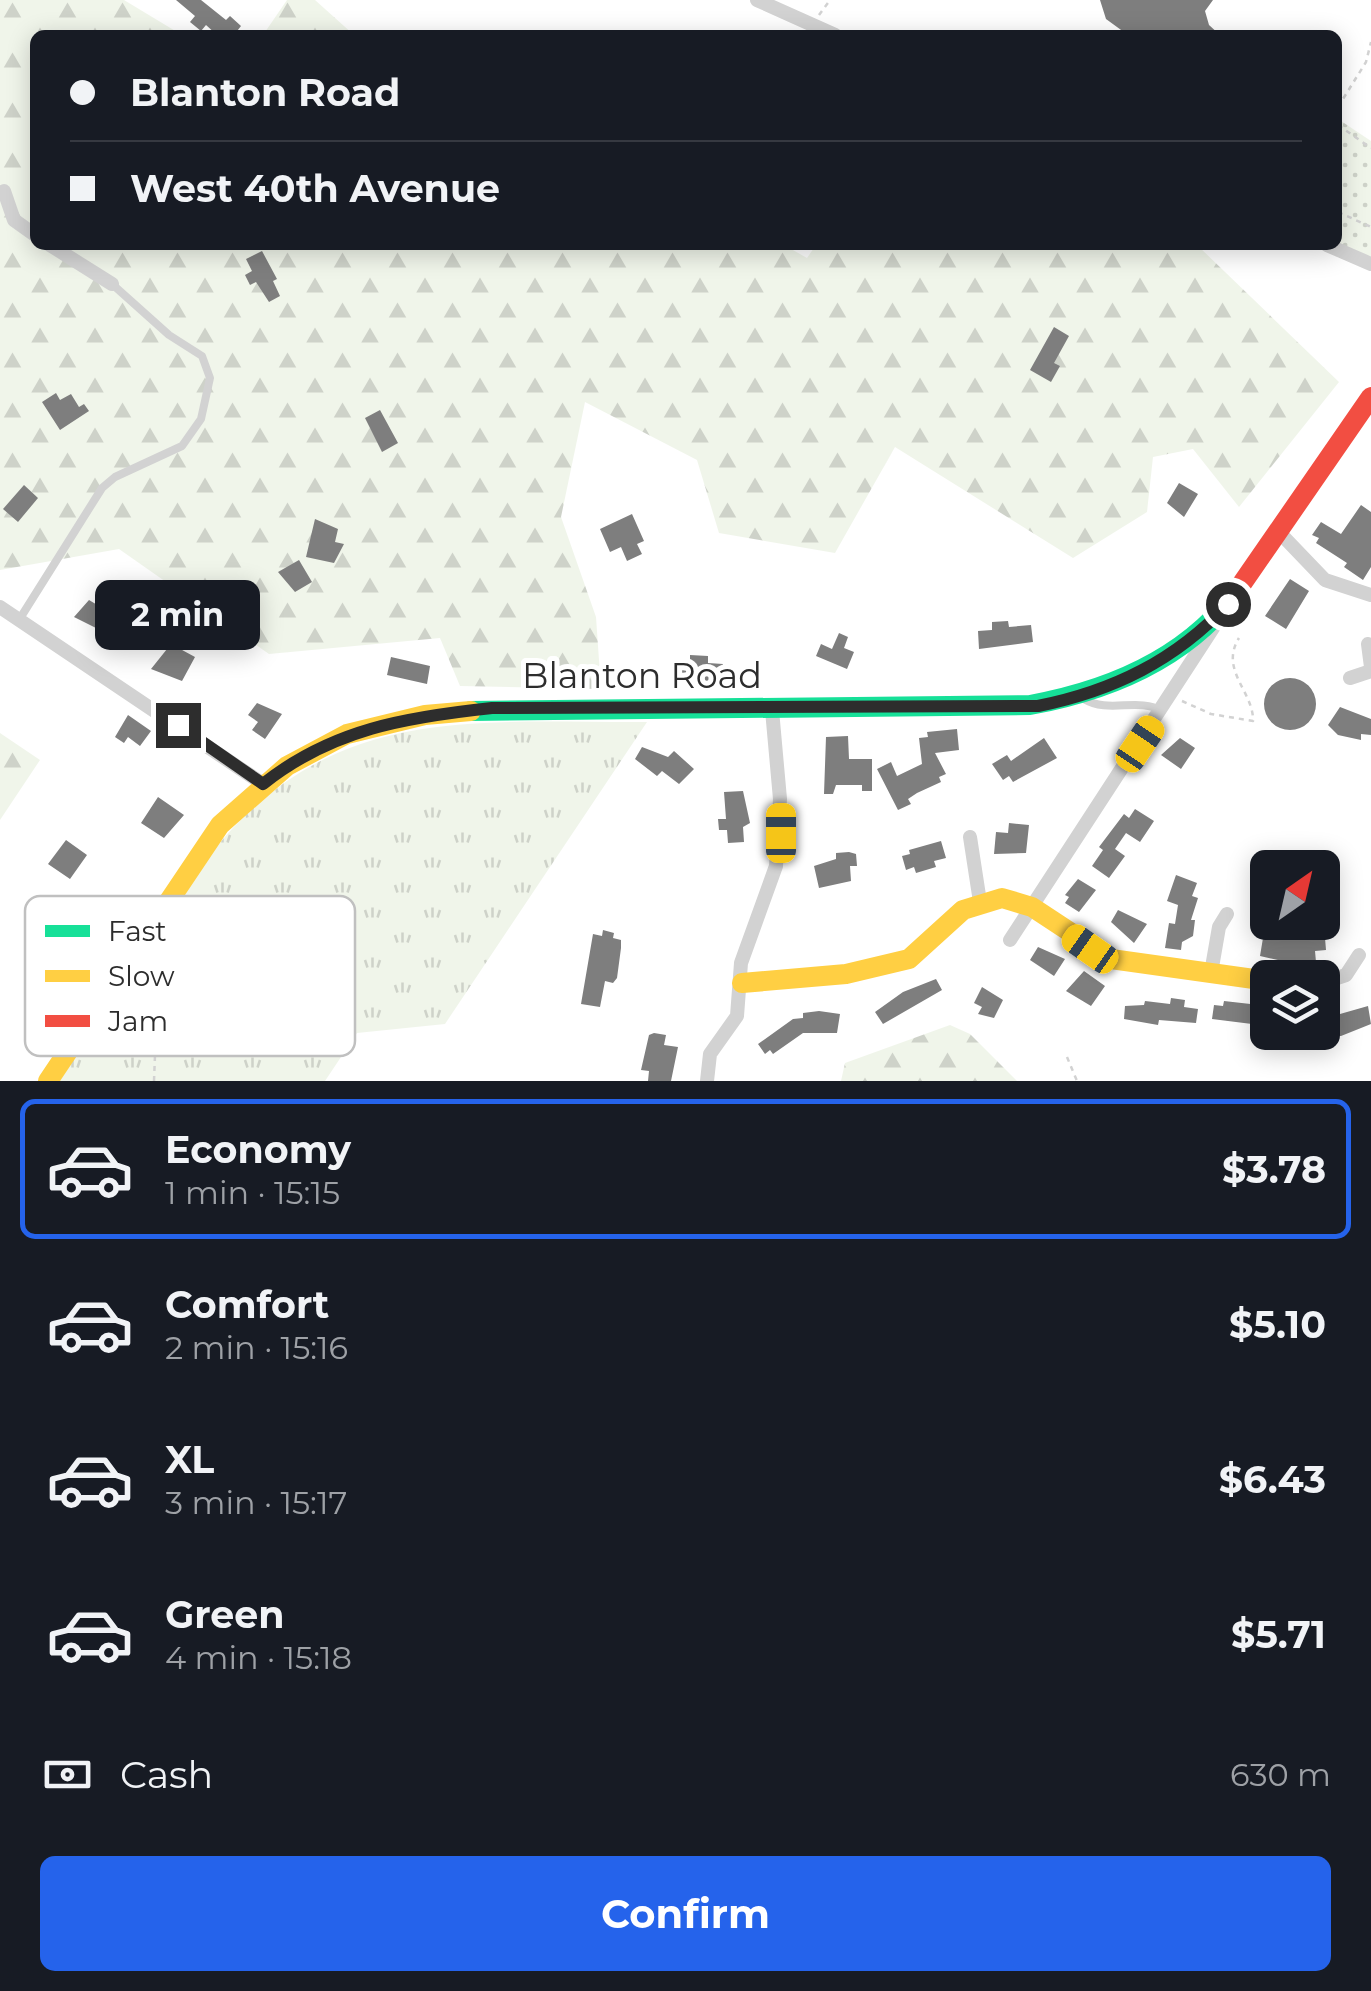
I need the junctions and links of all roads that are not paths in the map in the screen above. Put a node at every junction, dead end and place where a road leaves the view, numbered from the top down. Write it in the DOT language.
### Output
graph roads {
  1 [pos="757,0"];
  2 [pos="825,30"];
  3 [pos="4,191"];
  4 [pos="30,231"];
  5 [pos="58,250"];
  6 [pos="1339,250"];
  7 [pos="1371,264"];
  8 [pos="112,284"];
  9 [pos="1371,397"];
  10 [pos="1363,426"];
  11 [pos="1278,531"];
  12 [pos="1371,595"];
  13 [pos="1228,604"];
  14 [pos="0,608"];
  15 [pos="19,620"];
  16 [pos="1368,644"];
  17 [pos="1371,669"];
  18 [pos="1350,678"];
  19 [pos="1080,697"];
  20 [pos="772,710"];
  21 [pos="1162,711"];
  22 [pos="263,784"];
  23 [pos="970,837"];
  24 [pos="172,896"];
  25 [pos="980,902"];
  26 [pos="1032,907"];
  27 [pos="1227,914"];
  28 [pos="1010,940"];
  29 [pos="1359,955"];
  30 [pos="1211,973"];
  31 [pos="1340,977"];
  32 [pos="1250,978"];
  33 [pos="742,983"];
  34 [pos="65,1056"];
  35 [pos="48,1081"];
  36 [pos="706,1081"];
  1 -- 2 [label="street"];
  3 -- 4 [label="street"];
  5 -- 8 [label="street"];
  6 -- 7 [label="street"];
  8 -- 15 [label="lane"];
  9 -- 10 [label="street, Blanton Road"];
  10 -- 11 [label="street, Blanton Road"];
  11 -- 12 [label="street"];
  11 -- 13 [label="street, Blanton Road"];
  13 -- 19 [label="street, Blanton Road"];
  13 -- 21 [label="street"];
  14 -- 15 [label="street"];
  15 -- 22 [label="street"];
  16 -- 17 [label="street"];
  17 -- 18 [label="street"];
  19 -- 20 [label="street, Blanton Road"];
  19 -- 21 [label="lane"];
  20 -- 22 [label="street, Blanton Road"];
  20 -- 33 [label="street"];
  21 -- 26 [label="street"];
  22 -- 24 [label="street, Blanton Road"];
  23 -- 25 [label="street"];
  25 -- 26 [label="street"];
  25 -- 33 [label="street"];
  26 -- 28 [label="street"];
  26 -- 30 [label="street"];
  27 -- 30 [label="street"];
  29 -- 31 [label="street"];
  30 -- 32 [label="street"];
  33 -- 36 [label="street"];
  34 -- 35 [label="street, Blanton Road"];
}
